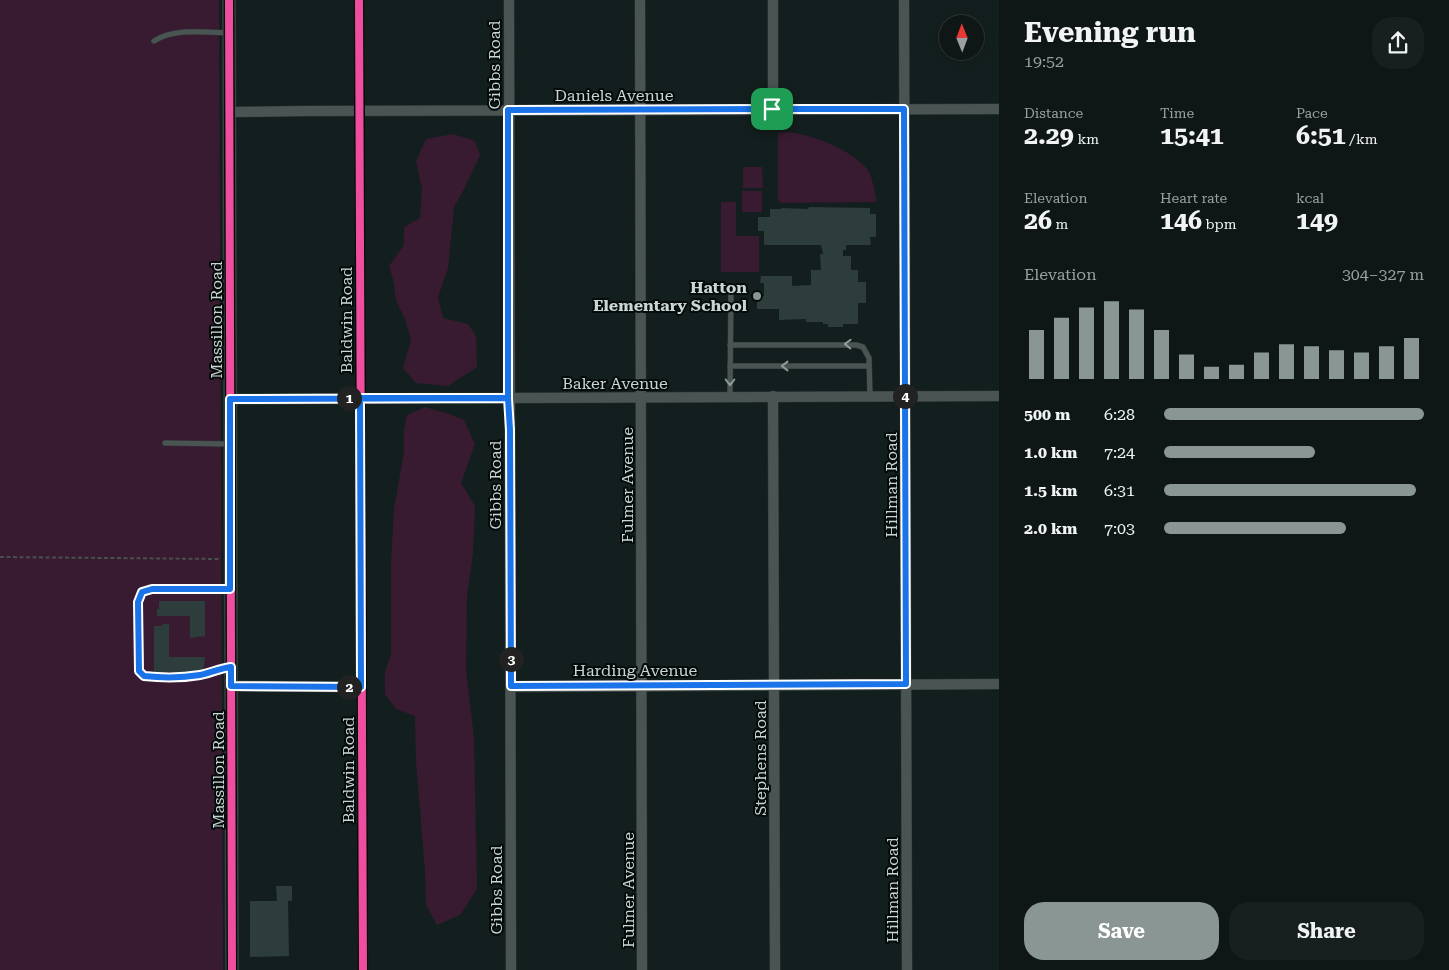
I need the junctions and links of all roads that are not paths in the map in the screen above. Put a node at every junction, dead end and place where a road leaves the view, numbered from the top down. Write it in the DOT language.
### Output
graph roads {
  1 [pos="229,0"];
  2 [pos="359,0"];
  3 [pos="508,0"];
  4 [pos="640,0"];
  5 [pos="772,0"];
  6 [pos="904,0"];
  7 [pos="229,32"];
  8 [pos="154,41"];
  9 [pos="772,109"];
  10 [pos="904,109"];
  11 [pos="999,109"];
  12 [pos="360,110"];
  13 [pos="508,110"];
  14 [pos="641,110"];
  15 [pos="229,112"];
  16 [pos="731,289"];
  17 [pos="730,345"];
  18 [pos="730,366"];
  19 [pos="869,366"];
  20 [pos="773,396"];
  21 [pos="870,396"];
  22 [pos="906,396"];
  23 [pos="999,396"];
  24 [pos="730,397"];
  25 [pos="360,398"];
  26 [pos="508,398"];
  27 [pos="642,398"];
  28 [pos="230,399"];
  29 [pos="165,443"];
  30 [pos="230,444"];
  31 [pos="230,589"];
  32 [pos="231,667"];
  33 [pos="906,684"];
  34 [pos="999,684"];
  35 [pos="642,685"];
  36 [pos="774,685"];
  37 [pos="231,686"];
  38 [pos="511,686"];
  39 [pos="361,687"];
  40 [pos="232,970"];
  41 [pos="363,970"];
  42 [pos="510,970"];
  43 [pos="642,970"];
  44 [pos="775,970"];
  45 [pos="907,970"];
  1 -- 7 [label="street, Massillon Road"];
  2 -- 12 [label="street, Baldwin Road"];
  3 -- 13 [label="street, Gibbs Road"];
  4 -- 14 [label="street, Fulmer Avenue"];
  5 -- 9 [label="street"];
  6 -- 10 [label="street, Hillman Road"];
  7 -- 8 [label="lane"];
  7 -- 15 [label="street, Massillon Road"];
  9 -- 10 [label="street, Daniels Avenue"];
  9 -- 14 [label="street, Daniels Avenue"];
  10 -- 11 [label="street, Daniels Avenue"];
  10 -- 22 [label="street, Hillman Road"];
  12 -- 13 [label="street, Daniels Avenue"];
  12 -- 15 [label="street, Daniels Avenue"];
  12 -- 25 [label="street, Baldwin Road"];
  13 -- 14 [label="street, Daniels Avenue"];
  13 -- 26 [label="street, Gibbs Road"];
  14 -- 27 [label="street, Fulmer Avenue"];
  15 -- 28 [label="street, Massillon Road"];
  16 -- 17 [label="lane"];
  17 -- 18 [label="lane"];
  19 -- 17 [label="lane, one-way"];
  19 -- 18 [label="lane, one-way"];
  18 -- 24 [label="lane, one-way"];
  19 -- 21 [label="lane"];
  20 -- 21 [label="street, Baker Avenue"];
  20 -- 24 [label="street, Baker Avenue"];
  20 -- 36 [label="street, Stephens Road"];
  21 -- 22 [label="street, Baker Avenue"];
  22 -- 23 [label="street, Baker Avenue"];
  22 -- 33 [label="street, Hillman Road"];
  24 -- 27 [label="street, Baker Avenue"];
  25 -- 26 [label="street, Baker Avenue"];
  25 -- 28 [label="street, Baker Avenue"];
  25 -- 39 [label="street, Baldwin Road"];
  26 -- 27 [label="street, Baker Avenue"];
  26 -- 38 [label="street, Gibbs Road"];
  27 -- 35 [label="street, Fulmer Avenue"];
  28 -- 30 [label="street, Massillon Road"];
  29 -- 30 [label="lane"];
  30 -- 31 [label="street, Massillon Road"];
  31 -- 32 [label="street, Massillon Road"];
  31 -- 32 [label="lane"];
  32 -- 37 [label="street, Massillon Road"];
  33 -- 34 [label="street, Harding Avenue"];
  33 -- 36 [label="street, Harding Avenue"];
  33 -- 45 [label="street, Hillman Road"];
  35 -- 36 [label="street, Harding Avenue"];
  35 -- 38 [label="street, Harding Avenue"];
  35 -- 43 [label="street, Fulmer Avenue"];
  36 -- 44 [label="street, Stephens Road"];
  37 -- 39 [label="street"];
  37 -- 40 [label="street, Massillon Road"];
  38 -- 42 [label="street, Gibbs Road"];
  39 -- 41 [label="street, Baldwin Road"];
}
